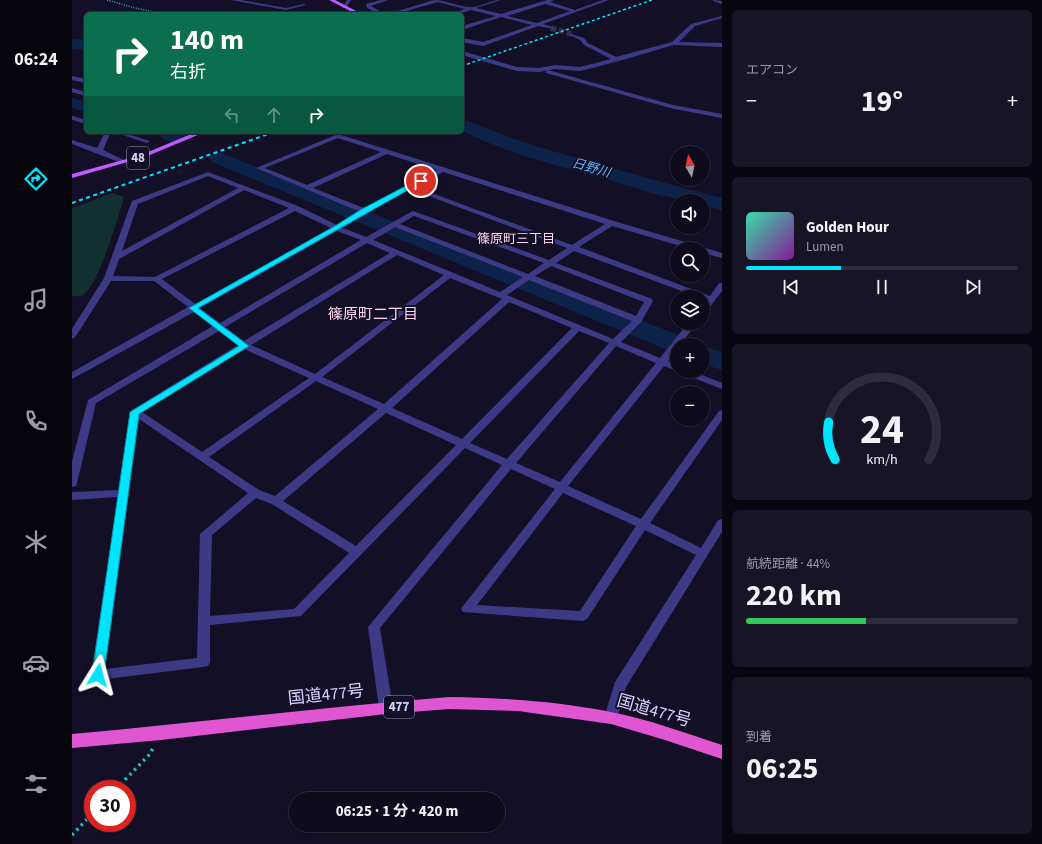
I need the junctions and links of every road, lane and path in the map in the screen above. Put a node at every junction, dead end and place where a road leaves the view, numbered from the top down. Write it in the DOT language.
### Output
graph roads {
  1 [pos="107,0"];
  2 [pos="233,0"];
  3 [pos="251,0"];
  4 [pos="292,0"];
  5 [pos="331,0"];
  6 [pos="349,0"];
  7 [pos="386,0"];
  8 [pos="438,0"];
  9 [pos="499,0"];
  10 [pos="536,0"];
  11 [pos="552,0"];
  12 [pos="607,0"];
  13 [pos="715,0"];
  14 [pos="242,2"];
  15 [pos="544,2"];
  16 [pos="722,3"];
  17 [pos="344,7"];
  18 [pos="471,8"];
  19 [pos="574,11"];
  20 [pos="155,12"];
  21 [pos="355,12"];
  22 [pos="378,12"];
  23 [pos="397,12"];
  24 [pos="458,12"];
  25 [pos="503,16"];
  26 [pos="722,17"];
  27 [pos="539,24"];
  28 [pos="464,27"];
  29 [pos="551,28"];
  30 [pos="571,34"];
  31 [pos="464,40"];
  32 [pos="674,43"];
  33 [pos="722,45"];
  34 [pos="464,54"];
  35 [pos="617,60"];
  36 [pos="539,70"];
  37 [pos="72,78"];
  38 [pos="84,81"];
  39 [pos="72,90"];
  40 [pos="84,93"];
  41 [pos="722,116"];
  42 [pos="72,118"];
  43 [pos="84,121"];
  44 [pos="107,134"];
  45 [pos="122,134"];
  46 [pos="198,134"];
  47 [pos="72,142"];
  48 [pos="147,142"];
  49 [pos="98,151"];
  50 [pos="388,151"];
  51 [pos="124,162"];
  52 [pos="443,168"];
  53 [pos="72,176"];
  54 [pos="410,187"];
  55 [pos="243,188"];
  56 [pos="307,188"];
  57 [pos="295,208"];
  58 [pos="360,213"];
  59 [pos="611,223"];
  60 [pos="391,226"];
  61 [pos="337,228"];
  62 [pos="368,240"];
  63 [pos="675,242"];
  64 [pos="572,248"];
  65 [pos="397,252"];
  66 [pos="710,252"];
  67 [pos="722,256"];
  68 [pos="117,257"];
  69 [pos="550,263"];
  70 [pos="450,274"];
  71 [pos="108,278"];
  72 [pos="156,280"];
  73 [pos="524,280"];
  74 [pos="722,285"];
  75 [pos="504,296"];
  76 [pos="711,299"];
  77 [pos="193,308"];
  78 [pos="634,324"];
  79 [pos="219,327"];
  80 [pos="578,327"];
  81 [pos="688,330"];
  82 [pos="72,336"];
  83 [pos="615,342"];
  84 [pos="245,346"];
  85 [pos="663,362"];
  86 [pos="670,365"];
  87 [pos="72,376"];
  88 [pos="315,378"];
  89 [pos="702,378"];
  90 [pos="722,386"];
  91 [pos="385,409"];
  92 [pos="134,412"];
  93 [pos="722,413"];
  94 [pos="463,444"];
  95 [pos="202,457"];
  96 [pos="508,464"];
  97 [pos="72,483"];
  98 [pos="561,488"];
  99 [pos="124,492"];
  100 [pos="255,493"];
  101 [pos="72,496"];
  102 [pos="276,501"];
  103 [pos="722,522"];
  104 [pos="643,524"];
  105 [pos="357,552"];
  106 [pos="703,554"];
  107 [pos="204,621"];
  108 [pos="386,708"];
  109 [pos="611,718"];
  110 [pos="161,733"];
  111 [pos="72,741"];
  112 [pos="722,752"];
  113 [pos="125,780"];
  114 [pos="84,823"];
  115 [pos="72,836"];
  1 -- 20 [label="path"];
  2 -- 14 [label="street"];
  3 -- 14 [label="street"];
  4 -- 14 [label="street"];
  5 -- 17 [label="main road"];
  6 -- 17 [label="street"];
  7 -- 22 [label="street"];
  8 -- 18 [label="street"];
  8 -- 23 [label="street"];
  9 -- 18 [label="street"];
  10 -- 15 [label="street"];
  11 -- 15 [label="street"];
  12 -- 19 [label="street"];
  13 -- 16 [label="street"];
  15 -- 19 [label="street"];
  15 -- 25 [label="street"];
  17 -- 21 [label="main road"];
  18 -- 24 [label="street"];
  18 -- 25 [label="street"];
  19 -- 27 [label="street"];
  25 -- 27 [label="street"];
  25 -- 28 [label="street"];
  26 -- 32 [label="street"];
  27 -- 29 [label="street"];
  27 -- 31 [label="street"];
  30 -- 35 [label="street"];
  32 -- 33 [label="street"];
  32 -- 35 [label="street"];
  34 -- 36 [label="street"];
  35 -- 36 [label="street"];
  36 -- 41 [label="street"];
  37 -- 38 [label="street"];
  39 -- 40 [label="street"];
  42 -- 43 [label="street"];
  44 -- 49 [label="street"];
  45 -- 48 [label="lane"];
  46 -- 51 [label="main road, 48"];
  47 -- 49 [label="street"];
  49 -- 51 [label="street"];
  50 -- 52 [label="street"];
  50 -- 56 [label="street"];
  50 -- 56 [label="street"];
  51 -- 53 [label="main road, 48"];
  52 -- 54 [label="street"];
  52 -- 59 [label="street"];
  54 -- 58 [label="street"];
  54 -- 64 [label="street"];
  55 -- 57 [label="street"];
  55 -- 68 [label="street"];
  55 -- 68 [label="street"];
  56 -- 58 [label="street"];
  57 -- 61 [label="street"];
  57 -- 72 [label="street"];
  58 -- 61 [label="street"];
  59 -- 63 [label="street"];
  59 -- 64 [label="street"];
  60 -- 62 [label="street"];
  60 -- 69 [label="street"];
  60 -- 73 [label="street"];
  61 -- 62 [label="street"];
  61 -- 77 [label="street"];
  62 -- 65 [label="street"];
  62 -- 79 [label="street"];
  64 -- 69 [label="street"];
  64 -- 76 [label="street"];
  65 -- 70 [label="street"];
  65 -- 84 [label="street"];
  66 -- 67 [label="street"];
  68 -- 71 [label="street"];
  69 -- 73 [label="street"];
  69 -- 78 [label="street"];
  70 -- 75 [label="street"];
  70 -- 88 [label="street"];
  71 -- 72 [label="street"];
  71 -- 82 [label="street"];
  72 -- 77 [label="street"];
  73 -- 75 [label="street"];
  73 -- 78 [label="street"];
  74 -- 76 [label="street"];
  75 -- 80 [label="street"];
  75 -- 91 [label="street"];
  77 -- 79 [label="street"];
  77 -- 87 [label="street"];
  78 -- 83 [label="street"];
  79 -- 84 [label="street"];
  79 -- 97 [label="street"];
  80 -- 83 [label="street"];
  80 -- 94 [label="street"];
  81 -- 85 [label="street"];
  83 -- 85 [label="street"];
  83 -- 96 [label="street"];
  84 -- 88 [label="street"];
  84 -- 92 [label="street"];
  85 -- 86 [label="street"];
  85 -- 98 [label="street"];
  88 -- 91 [label="street"];
  88 -- 95 [label="street"];
  89 -- 90 [label="street"];
  91 -- 94 [label="street"];
  91 -- 102 [label="street"];
  92 -- 95 [label="street"];
  92 -- 99 [label="street"];
  93 -- 104 [label="street"];
  94 -- 96 [label="street"];
  94 -- 105 [label="street"];
  95 -- 100 [label="street"];
  96 -- 98 [label="street"];
  96 -- 108 [label="street"];
  98 -- 104 [label="street"];
  98 -- 104 [label="street"];
  99 -- 101 [label="street"];
  99 -- 107 [label="street"];
  100 -- 102 [label="street"];
  100 -- 107 [label="street"];
  102 -- 105 [label="street"];
  103 -- 106 [label="street"];
  104 -- 106 [label="street"];
  105 -- 107 [label="street"];
  106 -- 109 [label="street"];
  108 -- 109 [label="highway, 国道477号 / 477"];
  108 -- 110 [label="highway, 国道477号 / 477"];
  109 -- 112 [label="highway, 国道477号 / 477"];
  110 -- 111 [label="highway, 国道477号 / 477"];
  110 -- 113 [label="path"];
  114 -- 115 [label="path"];
}
